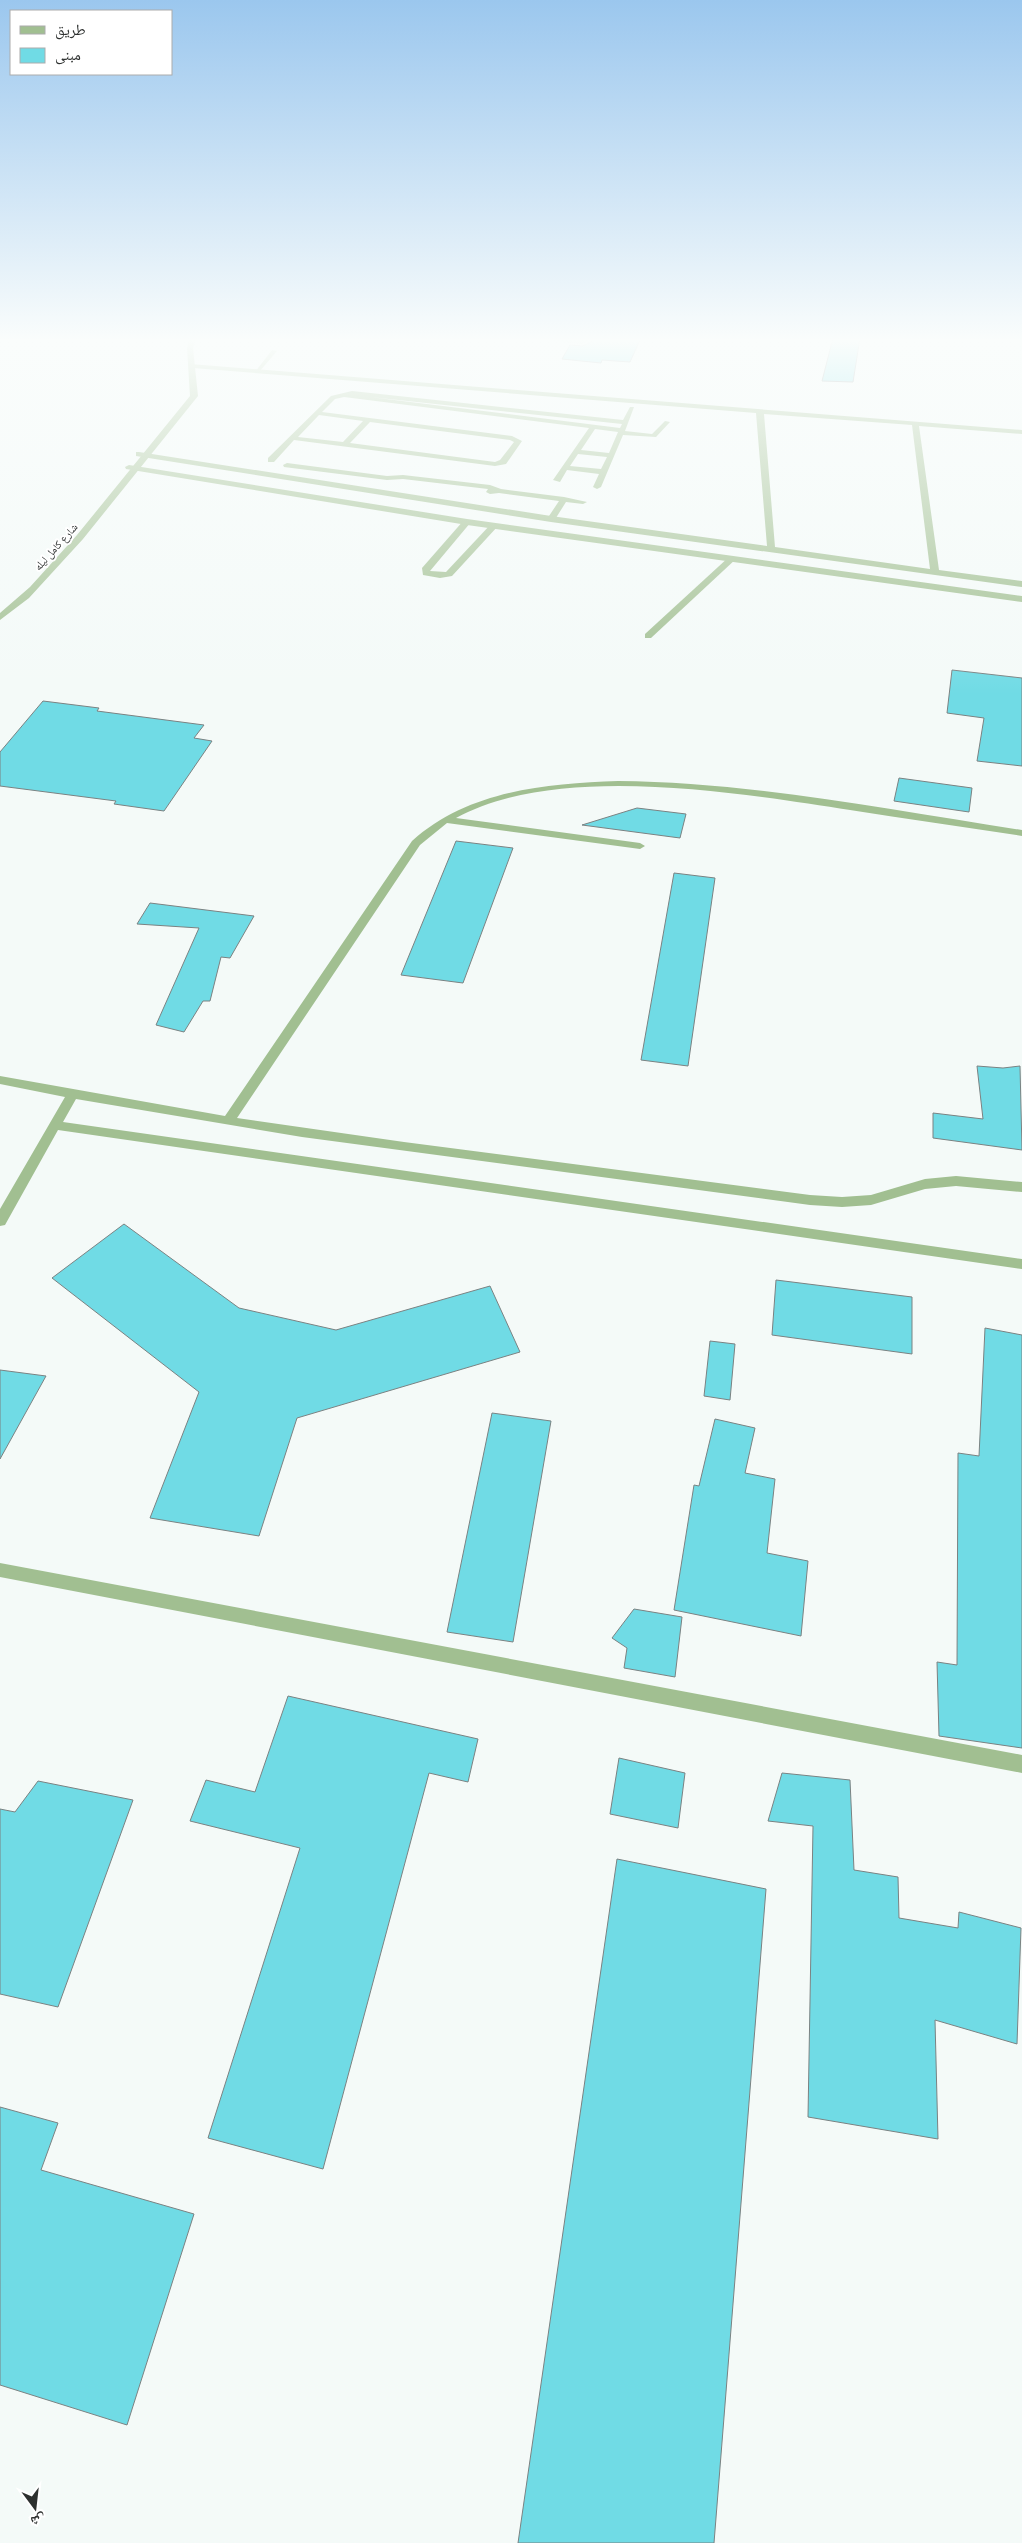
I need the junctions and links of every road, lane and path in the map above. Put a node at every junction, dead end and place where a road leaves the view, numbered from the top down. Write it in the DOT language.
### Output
graph roads {
  1 [pos="138,457"];
  2 [pos="147,457"];
  3 [pos="159,457"];
  4 [pos="273,457"];
  5 [pos="437,457"];
  6 [pos="507,457"];
  7 [pos="573,457"];
  8 [pos="610,457"];
  9 [pos="764,457"];
  10 [pos="918,457"];
  11 [pos="270,460"];
  12 [pos="287,465"];
  13 [pos="132,468"];
  14 [pos="566,468"];
  15 [pos="604,472"];
  16 [pos="557,480"];
  17 [pos="598,486"];
  18 [pos="564,499"];
  19 [pos="584,502"];
  20 [pos="531,516"];
  21 [pos="551,519"];
  22 [pos="467,522"];
  23 [pos="494,526"];
  24 [pos="608,526"];
  25 [pos="520,529"];
  26 [pos="598,540"];
  27 [pos="744,544"];
  28 [pos="771,548"];
  29 [pos="733,558"];
  30 [pos="931,571"];
  31 [pos="950,574"];
  32 [pos="1017,583"];
  33 [pos="924,584"];
  34 [pos="945,588"];
  35 [pos="1009,597"];
  36 [pos="1022,599"];
  37 [pos="0,608"];
  38 [pos="0,617"];
  39 [pos="648,636"];
  40 [pos="445,820"];
  41 [pos="1022,833"];
  42 [pos="640,846"];
  43 [pos="0,1080"];
  44 [pos="72,1095"];
  45 [pos="230,1120"];
  46 [pos="55,1125"];
  47 [pos="1022,1187"];
  48 [pos="0,1221"];
  49 [pos="1022,1264"];
  50 [pos="0,1570"];
  51 [pos="1022,1764"];
  1 -- 13 [label="street, شارع كامل ليله"];
  2 -- 13 [label="street, شارع كامل ليله"];
  3 -- 20 [label="street"];
  4 -- 11 [label="lane"];
  5 -- 6 [label="lane"];
  7 -- 14 [label="lane"];
  8 -- 15 [label="lane"];
  9 -- 28 [label="street"];
  10 -- 30 [label="street"];
  12 -- 18 [label="lane"];
  13 -- 22 [label="street"];
  13 -- 37 [label="street, شارع كامل ليله"];
  13 -- 38 [label="street, شارع كامل ليله"];
  14 -- 15 [label="lane"];
  14 -- 16 [label="lane"];
  15 -- 17 [label="lane"];
  18 -- 19 [label="lane"];
  18 -- 21 [label="lane"];
  20 -- 21 [label="street"];
  20 -- 25 [label="street"];
  21 -- 24 [label="street"];
  22 -- 23 [label="street"];
  22 -- 23 [label="lane"];
  23 -- 25 [label="street"];
  24 -- 26 [label="street"];
  24 -- 27 [label="street"];
  25 -- 26 [label="street"];
  26 -- 29 [label="street"];
  27 -- 28 [label="street"];
  27 -- 29 [label="street"];
  28 -- 30 [label="street"];
  29 -- 33 [label="street"];
  29 -- 39 [label="lane"];
  30 -- 31 [label="street"];
  30 -- 33 [label="street"];
  31 -- 32 [label="street"];
  31 -- 34 [label="street"];
  32 -- 35 [label="street"];
  33 -- 34 [label="street"];
  34 -- 35 [label="street"];
  35 -- 36 [label="street"];
  40 -- 41 [label="lane"];
  40 -- 42 [label="lane"];
  40 -- 45 [label="lane"];
  43 -- 44 [label="lane"];
  44 -- 45 [label="lane"];
  44 -- 46 [label="lane"];
  45 -- 47 [label="lane"];
  46 -- 48 [label="lane"];
  46 -- 49 [label="lane"];
  50 -- 51 [label="lane"];
}
